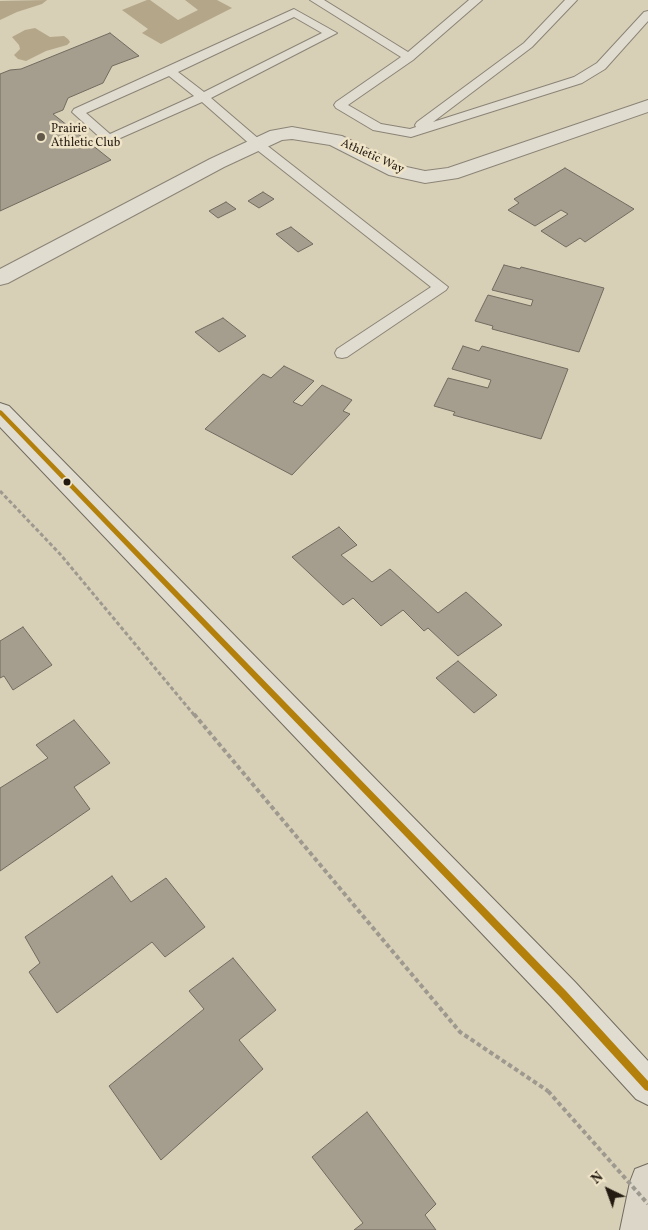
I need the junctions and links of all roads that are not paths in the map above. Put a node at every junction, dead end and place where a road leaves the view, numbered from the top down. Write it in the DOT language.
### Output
graph roads {
  1 [pos="316,0"];
  2 [pos="338,0"];
  3 [pos="476,0"];
  4 [pos="571,0"];
  5 [pos="327,7"];
  6 [pos="648,14"];
  7 [pos="306,19"];
  8 [pos="409,57"];
  9 [pos="170,72"];
  10 [pos="203,97"];
  11 [pos="648,106"];
  12 [pos="411,133"];
  13 [pos="256,143"];
  14 [pos="0,278"];
  15 [pos="342,353"];
  16 [pos="0,412"];
  17 [pos="648,1087"];
  18 [pos="648,1182"];
  19 [pos="639,1230"];
  1 -- 5 [label="lane"];
  2 -- 5 [label="lane"];
  3 -- 8 [label="lane"];
  4 -- 12 [label="lane"];
  5 -- 7 [label="lane"];
  5 -- 8 [label="lane"];
  6 -- 12 [label="lane"];
  7 -- 9 [label="lane"];
  7 -- 10 [label="lane"];
  8 -- 12 [label="lane"];
  9 -- 10 [label="lane"];
  9 -- 10 [label="lane"];
  10 -- 13 [label="lane"];
  11 -- 13 [label="street, Athletic Way"];
  13 -- 14 [label="street, Athletic Way"];
  13 -- 15 [label="lane"];
  16 -- 17 [label="street"];
  18 -- 19 [label="highway"];
}
